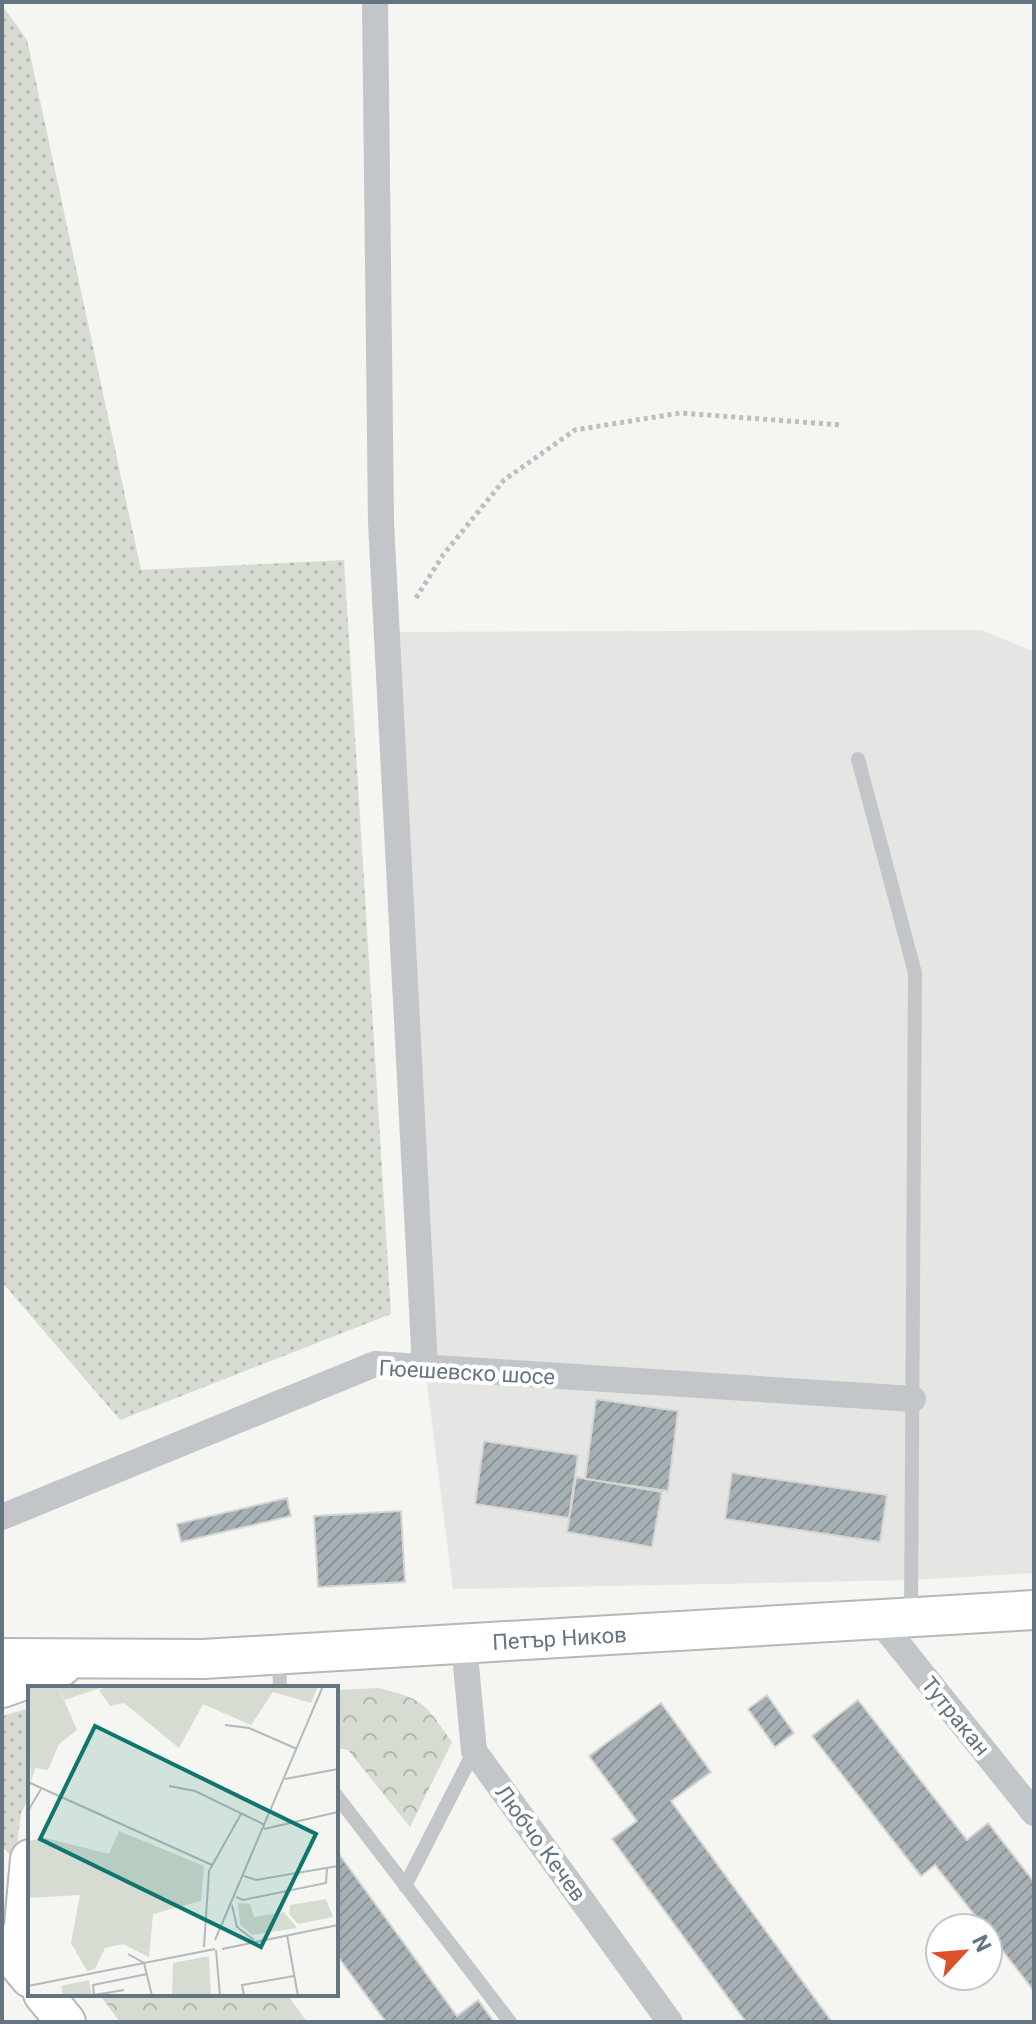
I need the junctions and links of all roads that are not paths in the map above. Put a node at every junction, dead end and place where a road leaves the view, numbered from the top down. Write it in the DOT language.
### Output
graph roads {
  1 [pos="375,2"];
  2 [pos="858,759"];
  3 [pos="425,1367"];
  4 [pos="913,1399"];
  5 [pos="2,1517"];
  6 [pos="1034,1610"];
  7 [pos="894,1618"];
  8 [pos="464,1644"];
  9 [pos="2,1658"];
  10 [pos="86,1658"];
  11 [pos="203,1659"];
  12 [pos="279,1671"];
  13 [pos="157,1686"];
  14 [pos="2,1688"];
  15 [pos="474,1751"];
  16 [pos="338,1798"];
  17 [pos="1034,1813"];
  18 [pos="28,1881"];
  19 [pos="405,1886"];
  20 [pos="2,1916"];
  21 [pos="21,1958"];
  22 [pos="47,1996"];
  23 [pos="66,2022"];
  24 [pos="510,2022"];
  25 [pos="670,2022"];
  1 -- 3 [label="street"];
  2 -- 4 [label="lane"];
  3 -- 4 [label="street, Гюешевско шосе"];
  3 -- 5 [label="street, Гюешевско шосе"];
  4 -- 7 [label="lane"];
  6 -- 7 [label="street, Петър Ников"];
  7 -- 8 [label="street, Петър Ников"];
  7 -- 17 [label="street, Тутракан"];
  8 -- 12 [label="street, Петър Ников"];
  8 -- 15 [label="street"];
  9 -- 10 [label="street, Петър Ников"];
  10 -- 11 [label="street, Петър Ников"];
  10 -- 14 [label="street, Петър Ников"];
  11 -- 12 [label="street, Петър Ников"];
  11 -- 13 [label="street"];
  15 -- 19 [label="lane"];
  15 -- 25 [label="street, Любчо Кечев"];
  16 -- 19 [label="lane"];
  18 -- 21 [label="street"];
  19 -- 24 [label="lane"];
  20 -- 21 [label="street"];
  22 -- 23 [label="street"];
}
